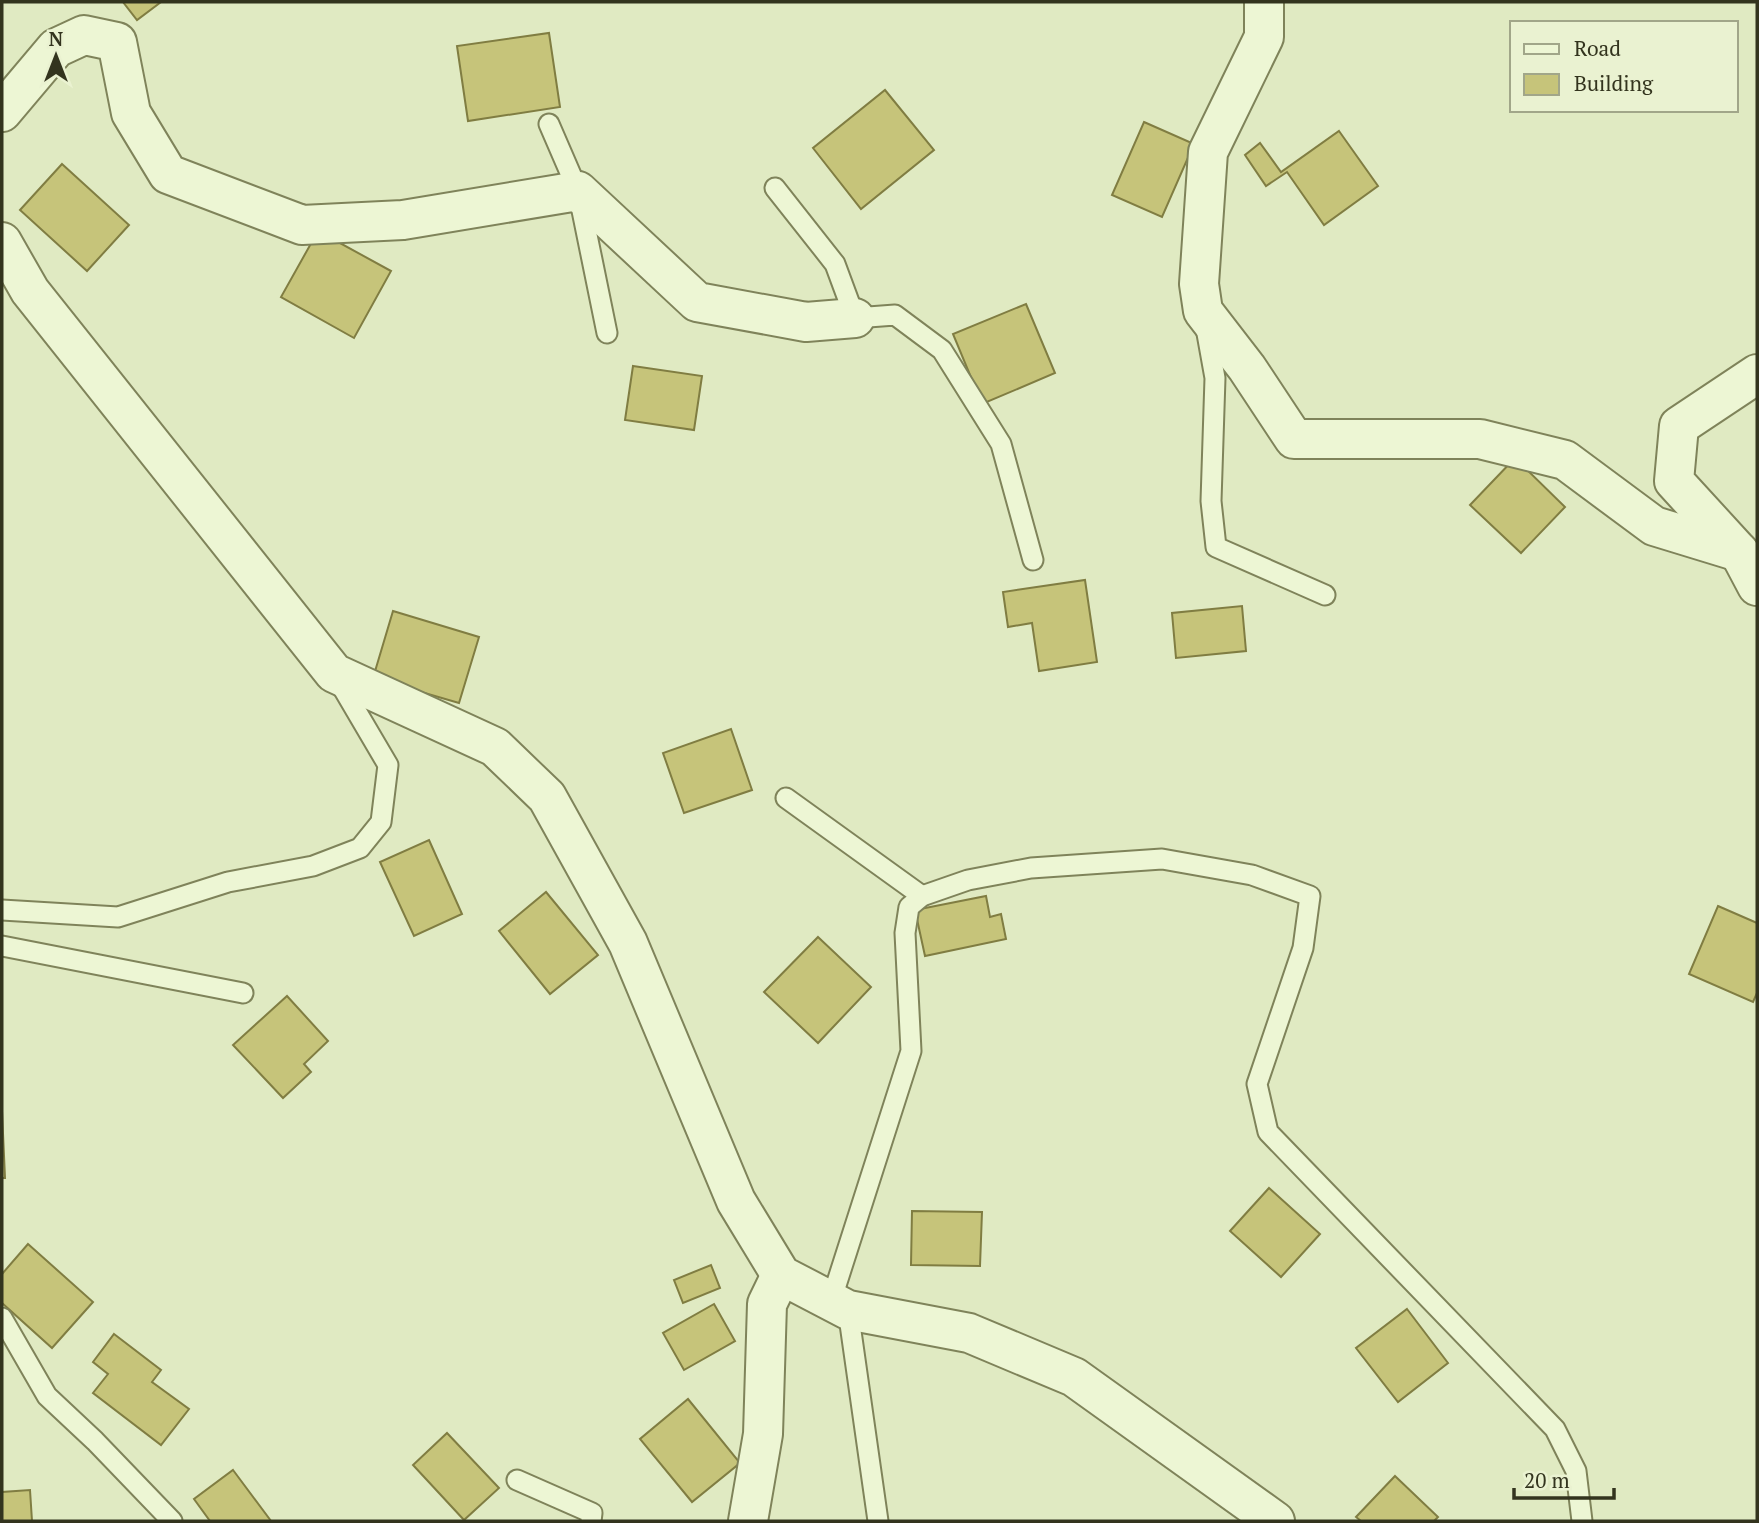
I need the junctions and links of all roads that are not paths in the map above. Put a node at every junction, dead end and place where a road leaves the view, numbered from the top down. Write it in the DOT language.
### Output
graph roads {
  1 [pos="1264,2"];
  2 [pos="2,112"];
  3 [pos="549,124"];
  4 [pos="775,188"];
  5 [pos="578,191"];
  6 [pos="2,242"];
  7 [pos="1203,311"];
  8 [pos="855,318"];
  9 [pos="607,333"];
  10 [pos="1757,374"];
  11 [pos="1739,552"];
  12 [pos="1033,560"];
  13 [pos="1757,586"];
  14 [pos="1325,595"];
  15 [pos="334,673"];
  16 [pos="786,798"];
  17 [pos="922,896"];
  18 [pos="2,910"];
  19 [pos="2,946"];
  20 [pos="243,993"];
  21 [pos="781,1275"];
  22 [pos="840,1305"];
  23 [pos="2,1318"];
  24 [pos="517,1480"];
  25 [pos="172,1521"];
  26 [pos="591,1521"];
  27 [pos="748,1521"];
  28 [pos="878,1521"];
  29 [pos="1275,1521"];
  30 [pos="1582,1521"];
  1 -- 7 [label="street"];
  2 -- 5 [label="street"];
  3 -- 5 [label="lane"];
  4 -- 8 [label="lane"];
  5 -- 8 [label="street"];
  5 -- 9 [label="lane"];
  6 -- 15 [label="street"];
  7 -- 11 [label="street"];
  7 -- 14 [label="lane"];
  8 -- 12 [label="lane"];
  10 -- 11 [label="street"];
  11 -- 13 [label="street"];
  15 -- 18 [label="lane"];
  15 -- 21 [label="street"];
  16 -- 17 [label="lane"];
  17 -- 22 [label="lane"];
  17 -- 30 [label="lane"];
  19 -- 20 [label="lane"];
  21 -- 22 [label="street"];
  21 -- 27 [label="street"];
  22 -- 28 [label="lane"];
  22 -- 29 [label="street"];
  23 -- 25 [label="lane"];
  24 -- 26 [label="lane"];
}
